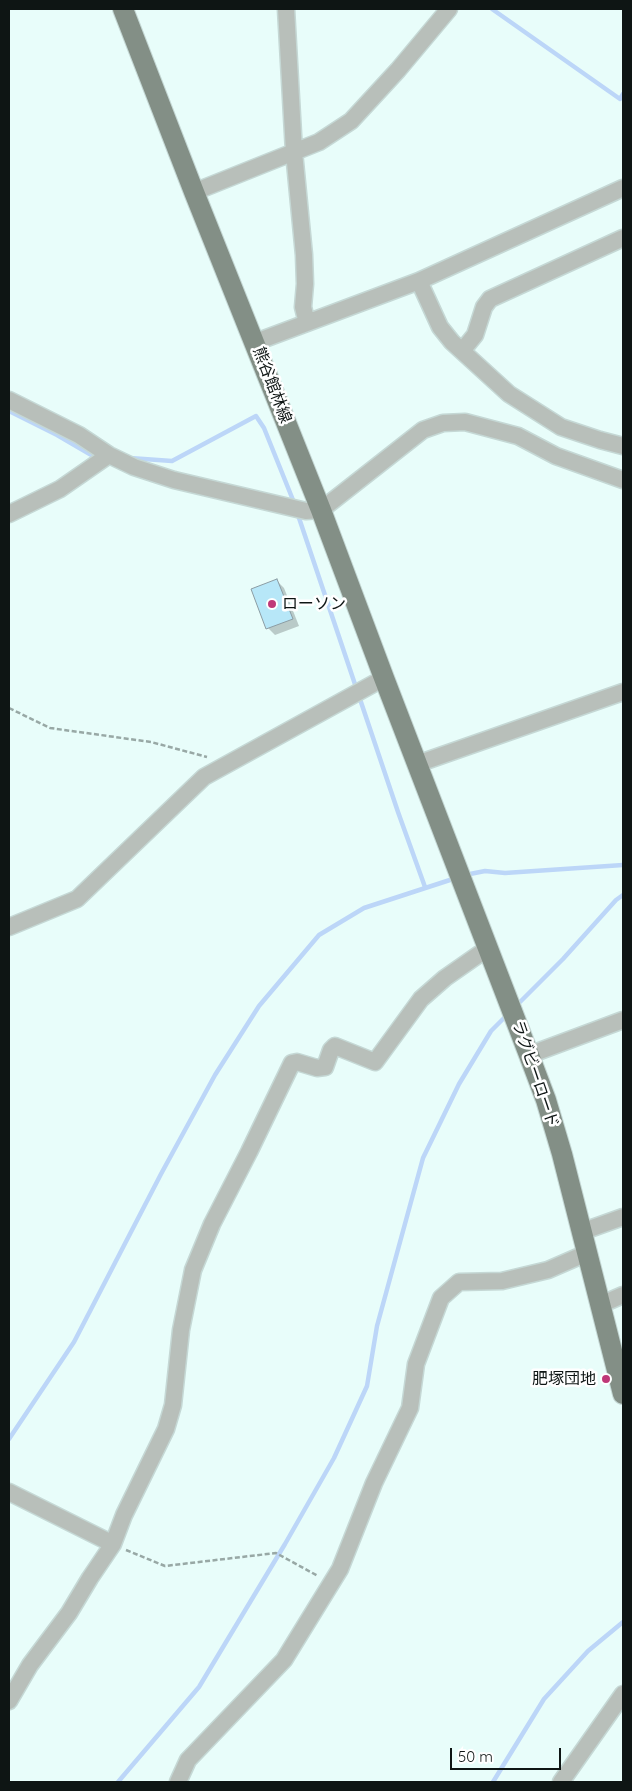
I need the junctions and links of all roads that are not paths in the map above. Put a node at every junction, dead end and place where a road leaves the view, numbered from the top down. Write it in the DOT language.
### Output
graph roads {
  1 [pos="123,9"];
  2 [pos="286,9"];
  3 [pos="449,9"];
  4 [pos="294,152"];
  5 [pos="623,188"];
  6 [pos="194,192"];
  7 [pos="623,238"];
  8 [pos="418,281"];
  9 [pos="307,323"];
  10 [pos="256,342"];
  11 [pos="462,351"];
  12 [pos="9,400"];
  13 [pos="623,446"];
  14 [pos="109,455"];
  15 [pos="623,480"];
  16 [pos="321,510"];
  17 [pos="9,514"];
  18 [pos="375,683"];
  19 [pos="623,692"];
  20 [pos="417,764"];
  21 [pos="9,927"];
  22 [pos="488,948"];
  23 [pos="623,1020"];
  24 [pos="530,1055"];
  25 [pos="623,1217"];
  26 [pos="581,1232"];
  27 [pos="587,1253"];
  28 [pos="623,1295"];
  29 [pos="600,1305"];
  30 [pos="623,1394"];
  31 [pos="9,1492"];
  32 [pos="113,1544"];
  33 [pos="623,1694"];
  34 [pos="9,1702"];
  35 [pos="178,1782"];
  36 [pos="561,1782"];
  1 -- 6 [label="main road, 熊谷館林線"];
  2 -- 4 [label="street"];
  3 -- 4 [label="street"];
  4 -- 6 [label="street"];
  4 -- 9 [label="street"];
  5 -- 8 [label="street"];
  6 -- 10 [label="main road, 熊谷館林線"];
  7 -- 11 [label="street"];
  8 -- 9 [label="street"];
  8 -- 11 [label="street"];
  9 -- 10 [label="street"];
  10 -- 16 [label="main road, 熊谷館林線"];
  11 -- 13 [label="street"];
  12 -- 14 [label="street"];
  14 -- 16 [label="street"];
  14 -- 17 [label="street"];
  15 -- 16 [label="street"];
  16 -- 18 [label="main road, 熊谷館林線"];
  18 -- 20 [label="main road, 熊谷館林線"];
  18 -- 21 [label="street"];
  19 -- 20 [label="street"];
  20 -- 22 [label="main road, ラグビーロード"];
  22 -- 24 [label="main road, ラグビーロード"];
  22 -- 32 [label="street"];
  23 -- 24 [label="street"];
  24 -- 26 [label="main road, ラグビーロード"];
  25 -- 26 [label="street"];
  26 -- 27 [label="main road, ラグビーロード"];
  27 -- 29 [label="main road, ラグビーロード"];
  27 -- 35 [label="street"];
  28 -- 29 [label="street"];
  29 -- 30 [label="main road, ラグビーロード"];
  31 -- 32 [label="street"];
  32 -- 34 [label="street"];
  33 -- 36 [label="street"];
}
